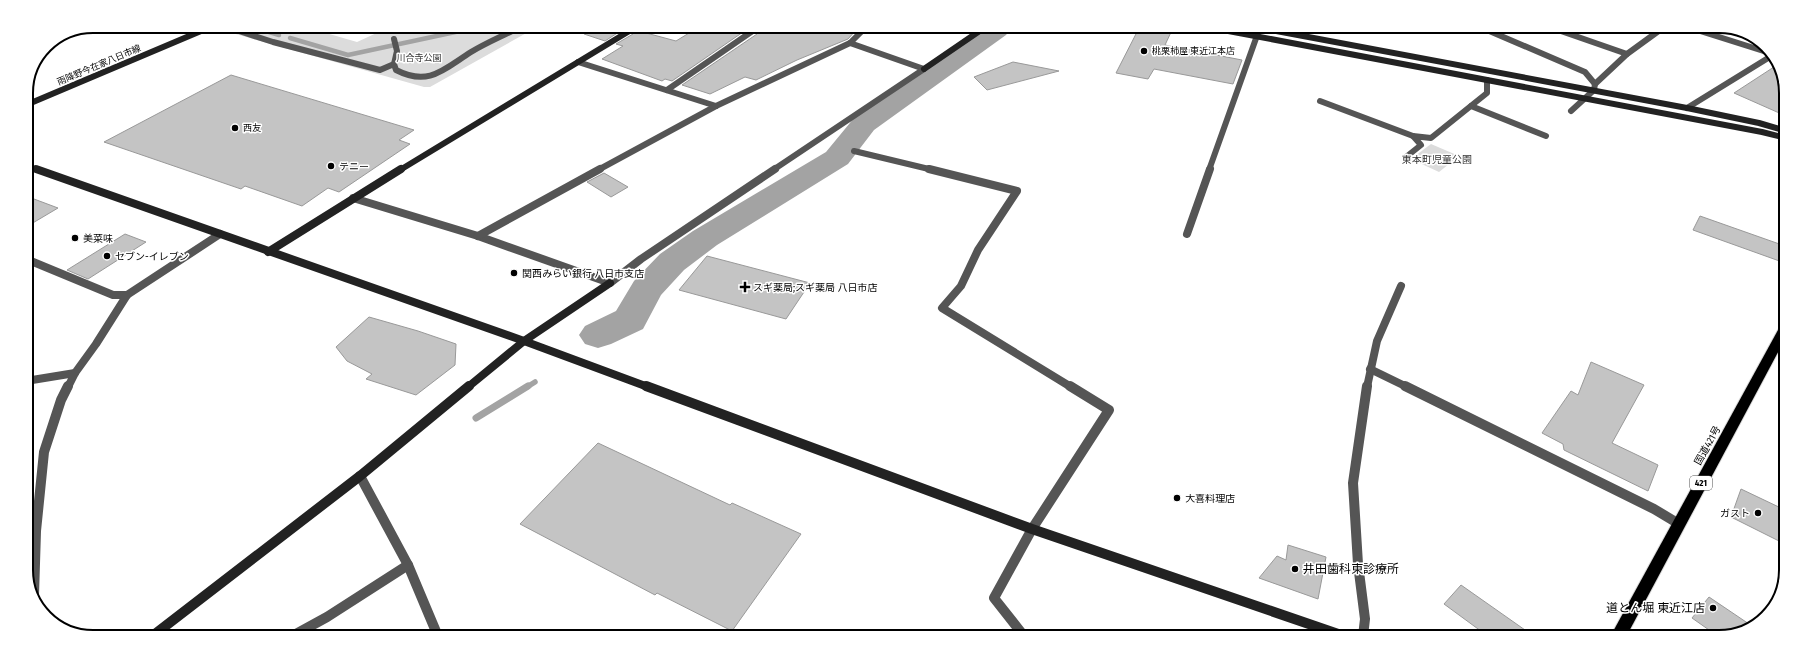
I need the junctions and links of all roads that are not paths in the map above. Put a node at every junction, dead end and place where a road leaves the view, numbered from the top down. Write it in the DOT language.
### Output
graph roads {
  1 [pos="196,33"];
  2 [pos="245,33"];
  3 [pos="508,33"];
  4 [pos="626,33"];
  5 [pos="750,33"];
  6 [pos="860,33"];
  7 [pos="977,33"];
  8 [pos="1257,33"];
  9 [pos="1289,33"];
  10 [pos="1494,33"];
  11 [pos="1567,33"];
  12 [pos="1656,33"];
  13 [pos="1706,33"];
  14 [pos="394,39"];
  15 [pos="850,43"];
  16 [pos="1764,52"];
  17 [pos="1627,54"];
  18 [pos="1768,58"];
  19 [pos="578,62"];
  20 [pos="394,64"];
  21 [pos="924,69"];
  22 [pos="1487,80"];
  23 [pos="1594,87"];
  24 [pos="667,90"];
  25 [pos="1585,98"];
  26 [pos="1320,101"];
  27 [pos="33,102"];
  28 [pos="716,106"];
  29 [pos="1471,106"];
  30 [pos="1687,108"];
  31 [pos="1571,111"];
  32 [pos="1779,129"];
  33 [pos="1413,136"];
  34 [pos="1546,136"];
  35 [pos="1779,136"];
  36 [pos="854,151"];
  37 [pos="1406,157"];
  38 [pos="33,169"];
  39 [pos="354,198"];
  40 [pos="220,234"];
  41 [pos="1187,234"];
  42 [pos="478,236"];
  43 [pos="268,252"];
  44 [pos="33,263"];
  45 [pos="610,283"];
  46 [pos="1401,286"];
  47 [pos="127,295"];
  48 [pos="1779,339"];
  49 [pos="524,341"];
  50 [pos="1370,369"];
  51 [pos="75,372"];
  52 [pos="33,380"];
  53 [pos="360,476"];
  54 [pos="1678,524"];
  55 [pos="1032,529"];
  56 [pos="408,565"];
  57 [pos="34,583"];
  58 [pos="160,630"];
  59 [pos="303,630"];
  60 [pos="435,630"];
  61 [pos="1019,630"];
  62 [pos="1327,630"];
  63 [pos="1364,630"];
  64 [pos="1622,630"];
  1 -- 27 [label="street, 雨降野今在家八日市線"];
  2 -- 20 [label="street"];
  3 -- 20 [label="street"];
  4 -- 19 [label="street"];
  5 -- 24 [label="street"];
  6 -- 15 [label="street"];
  7 -- 21 [label="street"];
  8 -- 22 [label="street"];
  8 -- 41 [label="street"];
  9 -- 23 [label="street"];
  10 -- 23 [label="street"];
  11 -- 17 [label="street"];
  12 -- 17 [label="street"];
  13 -- 16 [label="street"];
  14 -- 20 [label="street"];
  15 -- 21 [label="street"];
  15 -- 28 [label="street"];
  17 -- 23 [label="street"];
  18 -- 30 [label="street"];
  19 -- 24 [label="street"];
  19 -- 39 [label="street"];
  21 -- 45 [label="street"];
  22 -- 25 [label="street"];
  22 -- 29 [label="street"];
  23 -- 25 [label="street"];
  23 -- 30 [label="street"];
  24 -- 28 [label="street"];
  25 -- 31 [label="street"];
  25 -- 35 [label="street"];
  26 -- 33 [label="street"];
  28 -- 42 [label="street"];
  29 -- 33 [label="street"];
  29 -- 34 [label="street"];
  30 -- 32 [label="street"];
  33 -- 37 [label="street"];
  36 -- 55 [label="street"];
  38 -- 40 [label="street"];
  39 -- 42 [label="street"];
  39 -- 43 [label="street"];
  40 -- 43 [label="street"];
  40 -- 47 [label="street"];
  42 -- 45 [label="street"];
  43 -- 49 [label="street"];
  44 -- 47 [label="street"];
  45 -- 49 [label="street"];
  46 -- 50 [label="street"];
  47 -- 51 [label="street"];
  48 -- 54 [label="highway, 国道421号 / 421"];
  49 -- 53 [label="street"];
  49 -- 55 [label="street"];
  50 -- 54 [label="street"];
  50 -- 63 [label="street"];
  51 -- 52 [label="street"];
  51 -- 57 [label="street"];
  53 -- 56 [label="street"];
  53 -- 58 [label="street"];
  54 -- 64 [label="highway, 国道421号 / 421"];
  55 -- 61 [label="street"];
  55 -- 62 [label="street"];
  56 -- 59 [label="street"];
  56 -- 60 [label="street"];
}
